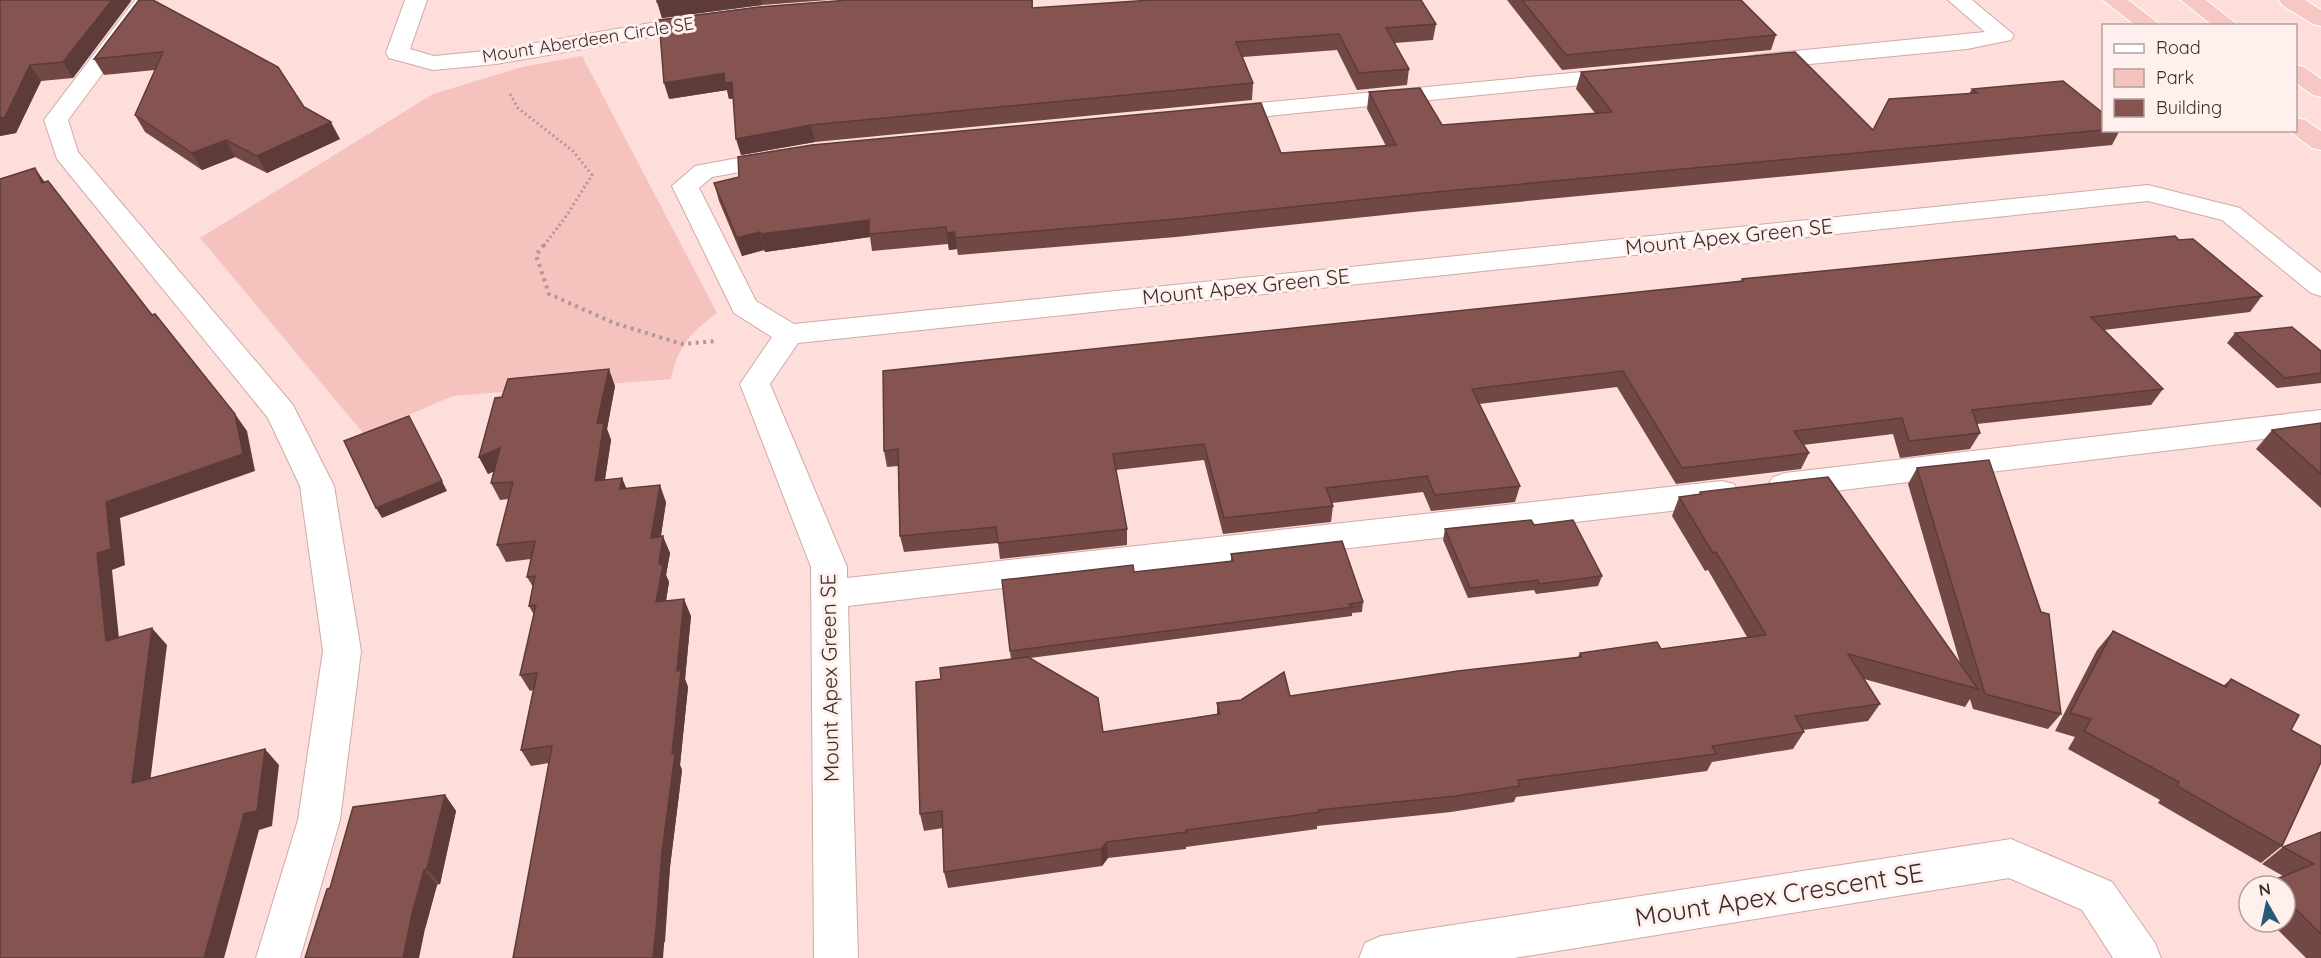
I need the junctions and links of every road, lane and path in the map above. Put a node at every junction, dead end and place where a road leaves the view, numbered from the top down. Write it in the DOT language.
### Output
graph roads {
  1 [pos="146,0"];
  2 [pos="416,0"];
  3 [pos="680,0"];
  4 [pos="1959,0"];
  5 [pos="2114,0"];
  6 [pos="2192,0"];
  7 [pos="2290,0"];
  8 [pos="720,19"];
  9 [pos="2321,19"];
  10 [pos="678,24"];
  11 [pos="2148,24"];
  12 [pos="2225,24"];
  13 [pos="496,57"];
  14 [pos="1729,65"];
  15 [pos="1646,73"];
  16 [pos="2297,73"];
  17 [pos="2321,90"];
  18 [pos="1195,116"];
  19 [pos="2297,126"];
  20 [pos="2321,143"];
  21 [pos="804,154"];
  22 [pos="2321,287"];
  23 [pos="789,334"];
  24 [pos="2321,421"];
  25 [pos="830,594"];
  26 [pos="278,958"];
  27 [pos="836,958"];
  28 [pos="1381,958"];
  29 [pos="2139,958"];
  1 -- 26 [label="street"];
  2 -- 13 [label="street, Mount Aberdeen Circle SE"];
  3 -- 10 [label="street"];
  4 -- 14 [label="street"];
  5 -- 11 [label="highway"];
  6 -- 12 [label="highway"];
  7 -- 9 [label="highway"];
  8 -- 10 [label="street, Mount Aberdeen Circle SE"];
  10 -- 13 [label="street, Mount Aberdeen Circle SE"];
  13 -- 23 [label="path"];
  15 -- 18 [label="street"];
  16 -- 17 [label="highway"];
  19 -- 20 [label="highway"];
  21 -- 23 [label="street"];
  22 -- 23 [label="street, Mount Apex Green SE"];
  23 -- 25 [label="street, Mount Apex Green SE"];
  24 -- 25 [label="street"];
  25 -- 27 [label="street, Mount Apex Green SE"];
  28 -- 29 [label="street, Mount Apex Crescent SE"];
}
